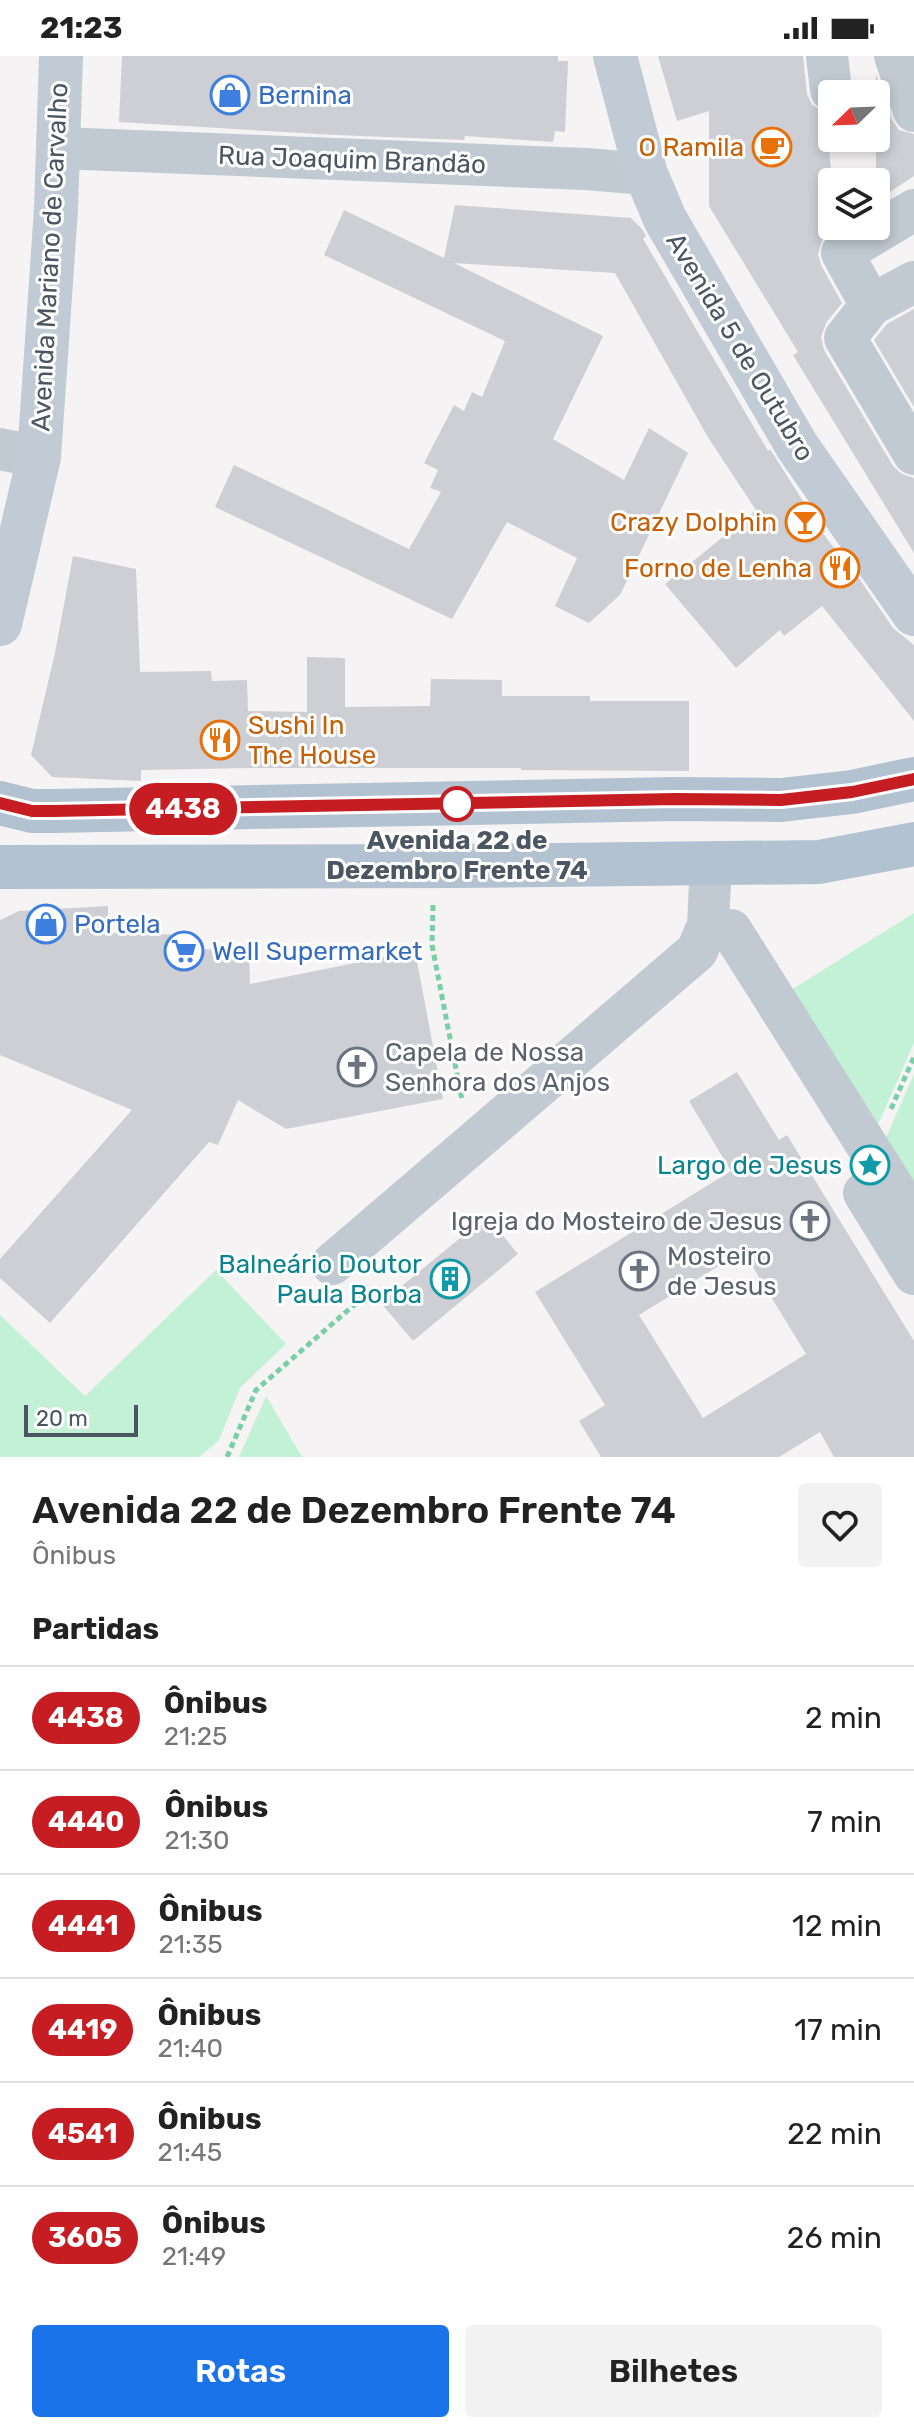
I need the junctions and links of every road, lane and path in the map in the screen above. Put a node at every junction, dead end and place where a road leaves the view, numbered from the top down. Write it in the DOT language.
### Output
graph roads {
  1 [pos="61,56"];
  2 [pos="615,56"];
  3 [pos="895,56"];
  4 [pos="914,111"];
  5 [pos="59,148"];
  6 [pos="646,174"];
  7 [pos="914,210"];
  8 [pos="914,282"];
  9 [pos="871,305"];
  10 [pos="19,453"];
  11 [pos="914,454"];
  12 [pos="912,607"];
  13 [pos="0,624"];
  14 [pos="914,779"];
  15 [pos="0,803"];
  16 [pos="914,844"];
  17 [pos="711,863"];
  18 [pos="435,866"];
  19 [pos="0,867"];
  20 [pos="731,930"];
  21 [pos="765,1034"];
  22 [pos="470,1144"];
  23 [pos="914,1220"];
  24 [pos="336,1260"];
  25 [pos="914,1274"];
  26 [pos="227,1457"];
  1 -- 5 [label="main road, Avenida Mariano de Carvalho"];
  2 -- 6 [label="main road, Avenida 5 de Outubro"];
  3 -- 4 [label="street"];
  5 -- 6 [label="street, Rua Joaquim Brandão"];
  5 -- 10 [label="main road, Avenida Mariano de Carvalho"];
  6 -- 12 [label="main road, Avenida 5 de Outubro"];
  7 -- 9 [label="street"];
  8 -- 9 [label="street"];
  9 -- 11 [label="street"];
  10 -- 13 [label="main road, Avenida Mariano de Carvalho"];
  14 -- 15 [label="main road"];
  16 -- 17 [label="main road"];
  17 -- 18 [label="main road"];
  17 -- 22 [label="street"];
  18 -- 19 [label="main road"];
  18 -- 22 [label="path"];
  20 -- 23 [label="street"];
  21 -- 25 [label="street"];
  22 -- 24 [label="street"];
  24 -- 26 [label="path"];
}
